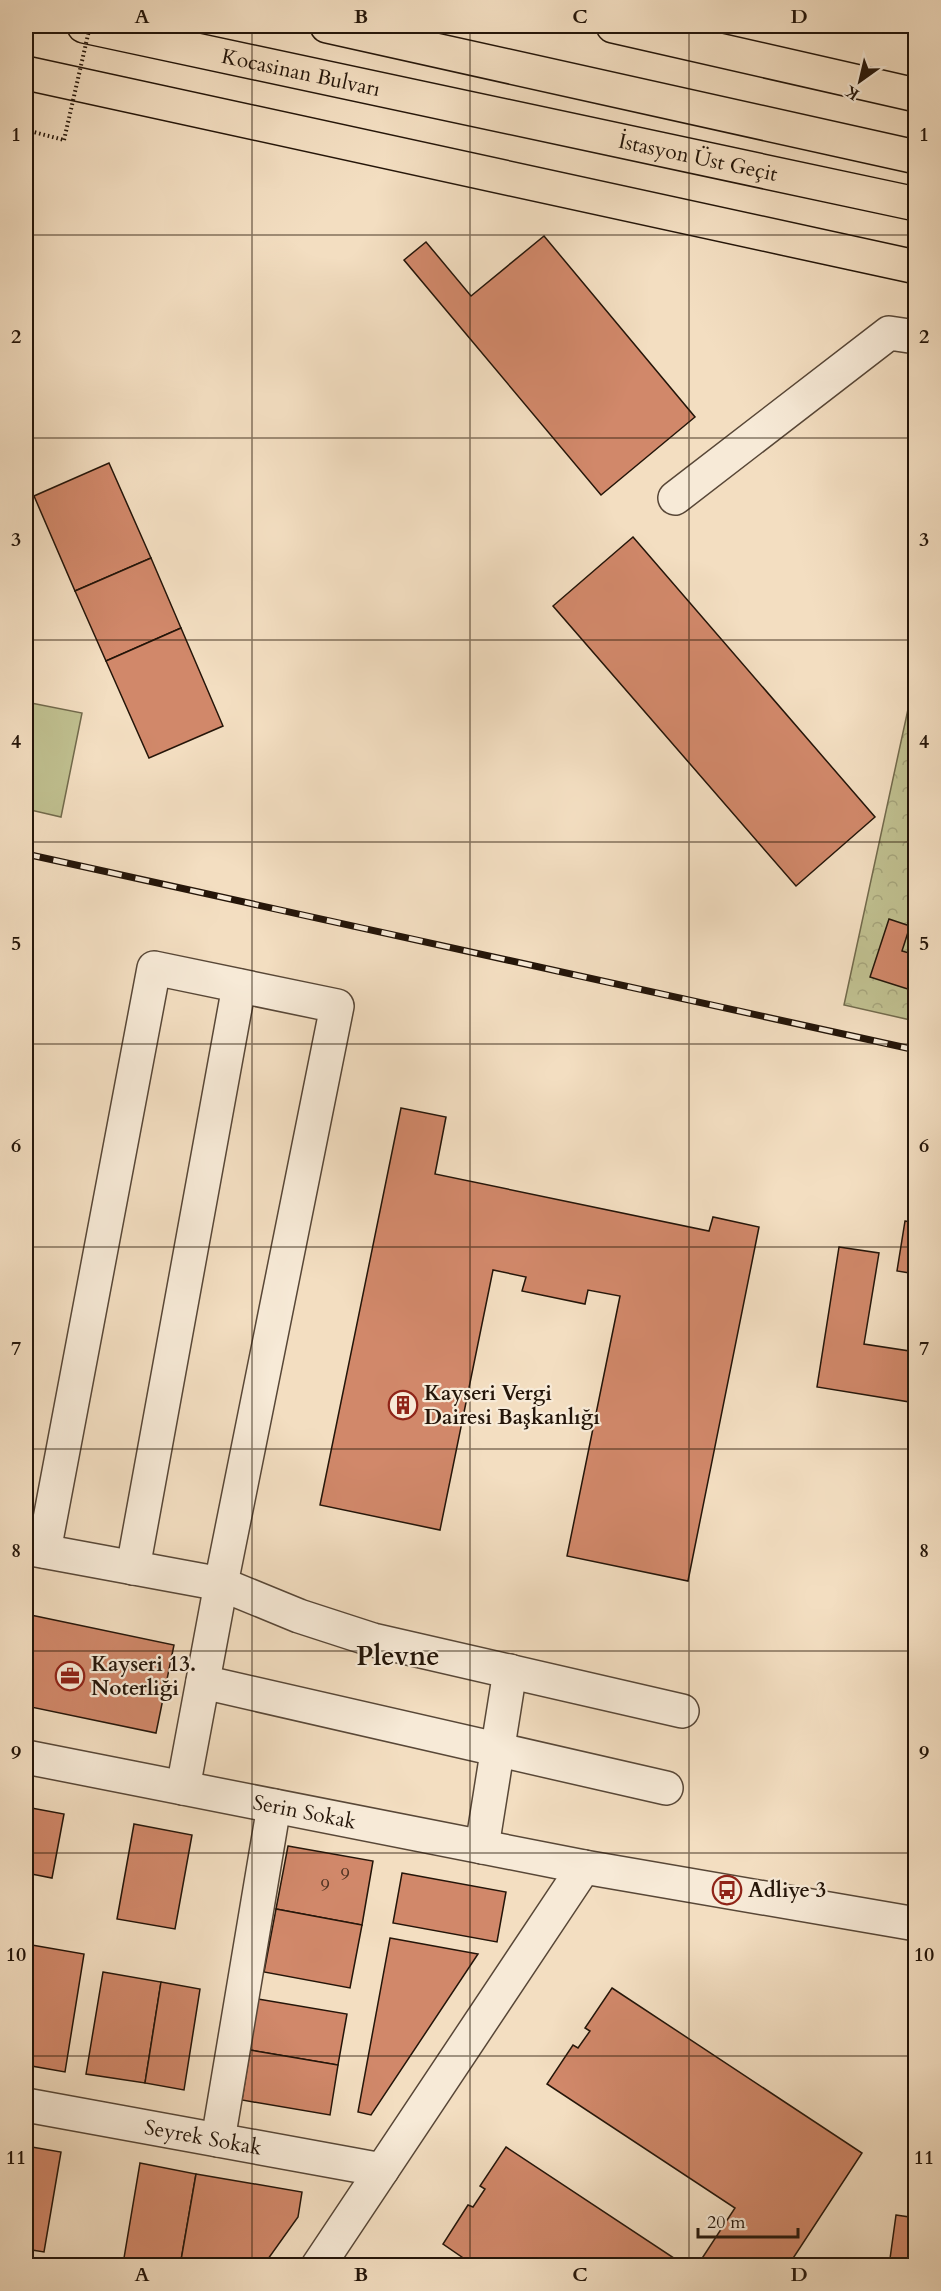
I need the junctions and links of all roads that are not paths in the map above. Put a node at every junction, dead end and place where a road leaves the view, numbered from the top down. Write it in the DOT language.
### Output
graph roads {
  1 [pos="84,26"];
  2 [pos="327,26"];
  3 [pos="613,26"];
  4 [pos="26,73"];
  5 [pos="915,95"];
  6 [pos="483,110"];
  7 [pos="915,157"];
  8 [pos="915,204"];
  9 [pos="915,267"];
  10 [pos="915,337"];
  11 [pos="675,498"];
  12 [pos="239,986"];
  13 [pos="35,1549"];
  14 [pos="133,1568"];
  15 [pos="220,1584"];
  16 [pos="510,1671"];
  17 [pos="202,1682"];
  18 [pos="681,1711"];
  19 [pos="497,1750"];
  20 [pos="26,1756"];
  21 [pos="183,1788"];
  22 [pos="666,1788"];
  23 [pos="274,1806"];
  24 [pos="482,1847"];
  25 [pos="584,1867"];
  26 [pos="915,1924"];
  27 [pos="26,2104"];
  28 [pos="218,2140"];
  29 [pos="382,2170"];
  30 [pos="318,2265"];
  1 -- 6 [label="highway, Kocasinan Bulvarı"];
  2 -- 7 [label="highway"];
  3 -- 5 [label="highway"];
  4 -- 9 [label="highway"];
  6 -- 8 [label="highway, İstasyon Üst Geçit"];
  10 -- 11 [label="street"];
  12 -- 13 [label="street"];
  12 -- 14 [label="street"];
  12 -- 15 [label="street"];
  13 -- 14 [label="street"];
  14 -- 15 [label="street"];
  15 -- 16 [label="street"];
  15 -- 17 [label="street"];
  16 -- 18 [label="street"];
  16 -- 19 [label="street"];
  17 -- 19 [label="street"];
  17 -- 21 [label="street"];
  19 -- 22 [label="street"];
  19 -- 24 [label="street"];
  20 -- 21 [label="street, Serin Sokak"];
  21 -- 23 [label="street, Serin Sokak"];
  23 -- 24 [label="street, Serin Sokak"];
  23 -- 28 [label="street"];
  24 -- 25 [label="street, Serin Sokak"];
  25 -- 26 [label="street, Serin Sokak"];
  25 -- 29 [label="street"];
  27 -- 28 [label="street, Seyrek Sokak"];
  28 -- 29 [label="street, Seyrek Sokak"];
  29 -- 30 [label="street"];
}
